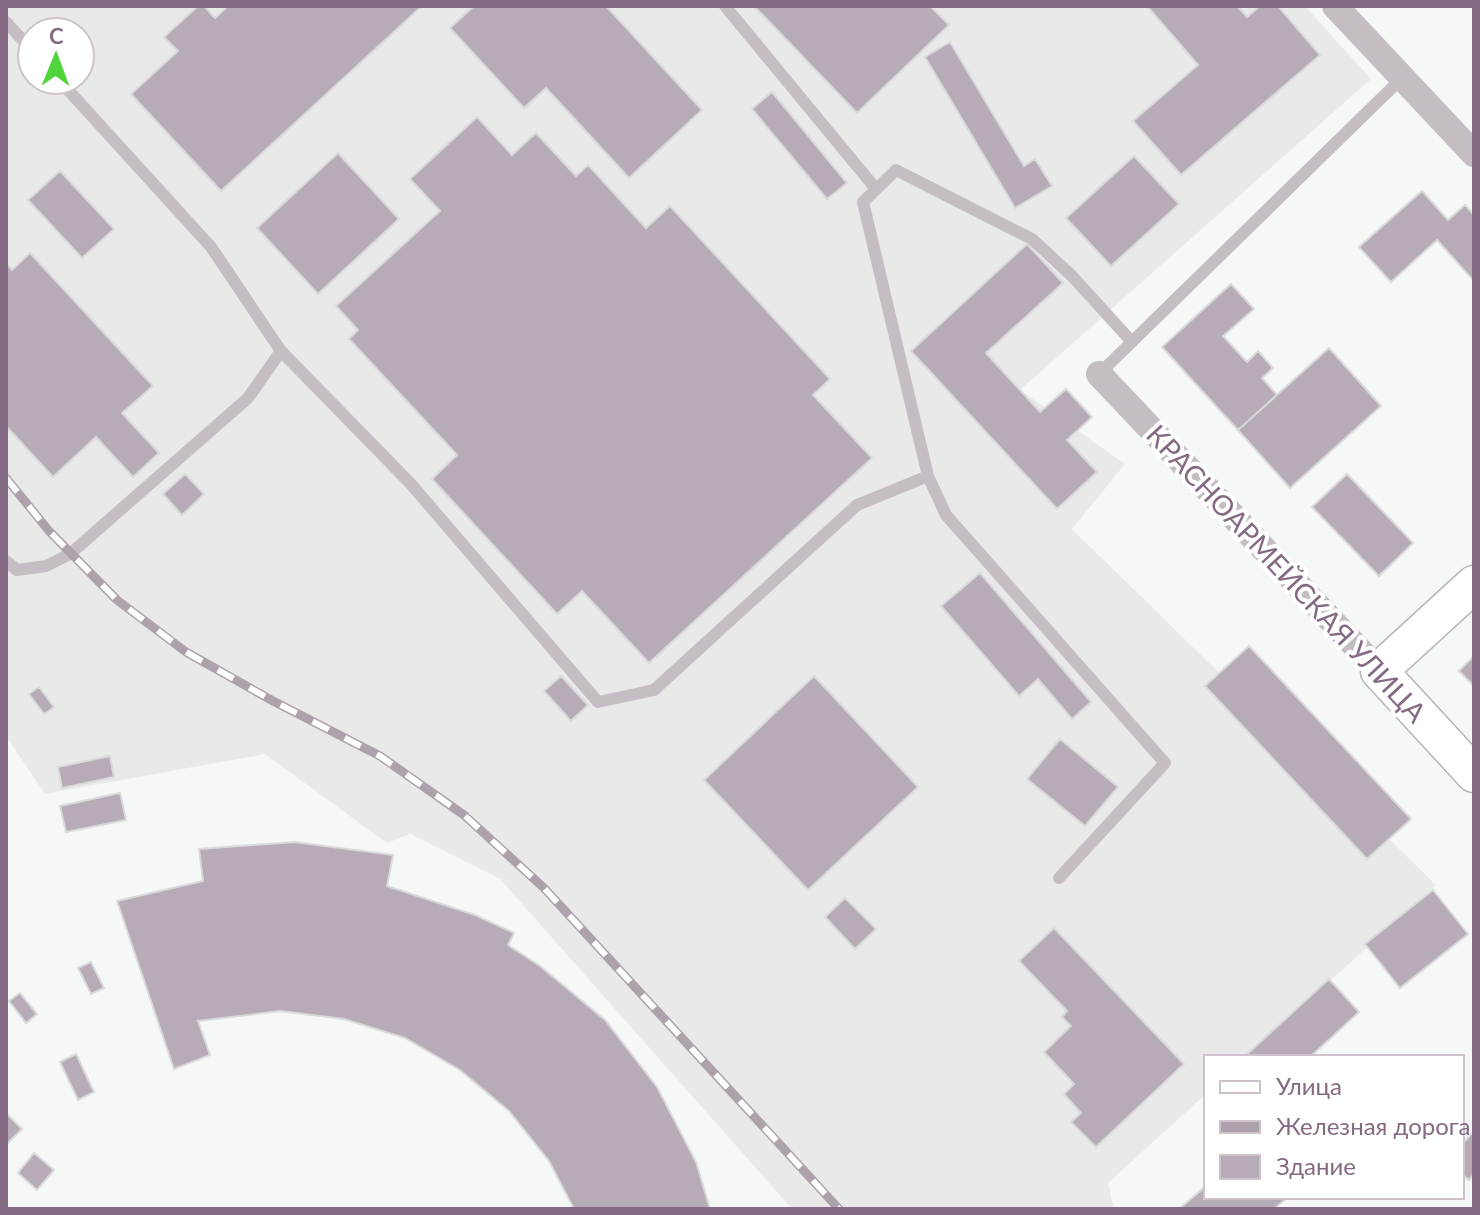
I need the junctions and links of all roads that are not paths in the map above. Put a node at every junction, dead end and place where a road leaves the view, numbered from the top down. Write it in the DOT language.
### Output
graph roads {
  1 [pos="725,6"];
  2 [pos="1335,6"];
  3 [pos="1401,79"];
  4 [pos="74,96"];
  5 [pos="1474,154"];
  6 [pos="876,189"];
  7 [pos="1132,342"];
  8 [pos="281,351"];
  9 [pos="1099,374"];
  10 [pos="928,476"];
  11 [pos="6,561"];
  12 [pos="1474,584"];
  13 [pos="1379,671"];
  14 [pos="1474,774"];
  15 [pos="1059,878"];
  1 -- 6 [label="lane"];
  2 -- 3 [label="street"];
  3 -- 5 [label="street"];
  3 -- 7 [label="lane"];
  4 -- 8 [label="lane"];
  6 -- 7 [label="lane"];
  6 -- 10 [label="lane"];
  7 -- 9 [label="lane"];
  8 -- 10 [label="lane"];
  8 -- 11 [label="lane"];
  9 -- 13 [label="street, КРАСНОАРМЕЙСКАЯ УЛИЦА"];
  10 -- 15 [label="lane"];
  12 -- 13 [label="street"];
  13 -- 14 [label="street, КРАСНОАРМЕЙСКАЯ УЛИЦА"];
}
